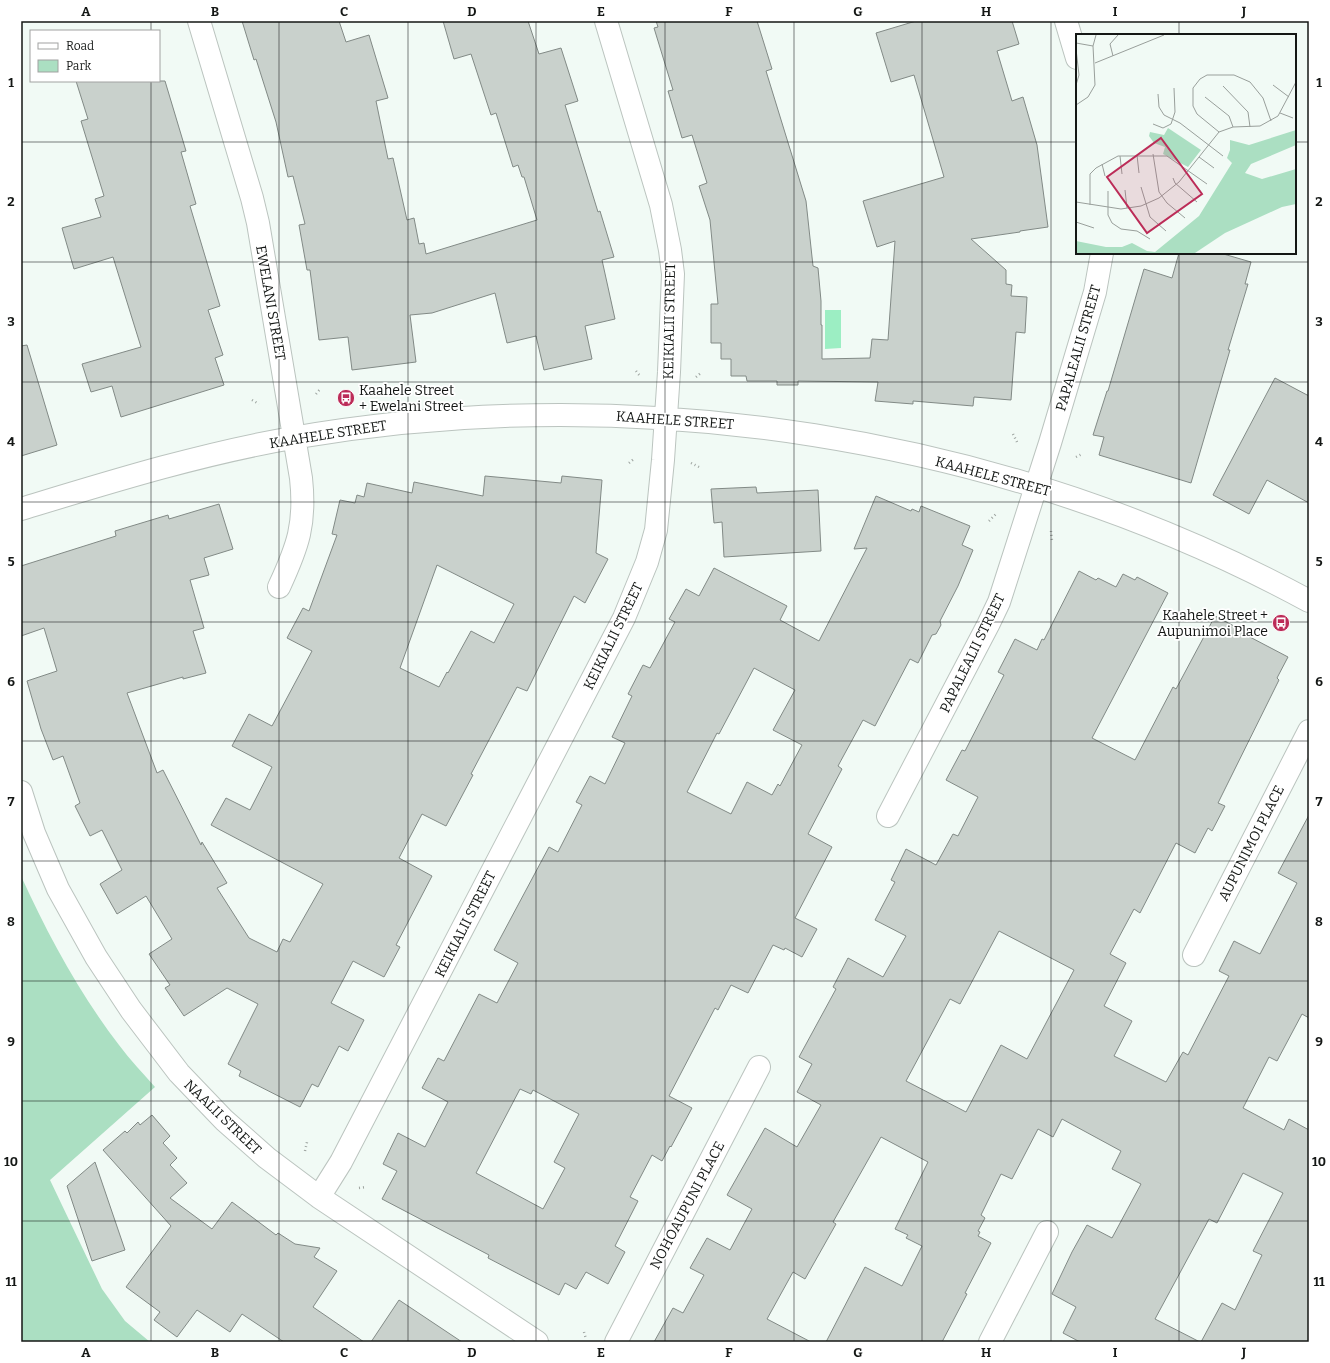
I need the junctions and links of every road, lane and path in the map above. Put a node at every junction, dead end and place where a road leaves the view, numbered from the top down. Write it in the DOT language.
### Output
graph roads {
  1 [pos="199,21"];
  2 [pos="606,21"];
  3 [pos="1066,21"];
  4 [pos="1076,55"];
  5 [pos="1102,254"];
  6 [pos="636,371"];
  7 [pos="702,372"];
  8 [pos="640,376"];
  9 [pos="694,378"];
  10 [pos="321,388"];
  11 [pos="316,394"];
  12 [pos="252,400"];
  13 [pos="259,404"];
  14 [pos="666,418"];
  15 [pos="1013,434"];
  16 [pos="294,438"];
  17 [pos="1017,442"];
  18 [pos="1082,454"];
  19 [pos="1076,457"];
  20 [pos="635,458"];
  21 [pos="629,463"];
  22 [pos="691,463"];
  23 [pos="699,466"];
  24 [pos="1036,486"];
  25 [pos="21,509"];
  26 [pos="997,513"];
  27 [pos="989,521"];
  28 [pos="1051,530"];
  29 [pos="1052,541"];
  30 [pos="278,587"];
  31 [pos="1309,601"];
  32 [pos="1309,731"];
  33 [pos="21,792"];
  34 [pos="888,816"];
  35 [pos="1194,955"];
  36 [pos="759,1067"];
  37 [pos="307,1142"];
  38 [pos="305,1151"];
  39 [pos="366,1187"];
  40 [pos="359,1188"];
  41 [pos="319,1197"];
  42 [pos="1047,1232"];
  43 [pos="584,1332"];
  44 [pos="586,1339"];
  45 [pos="537,1342"];
  46 [pos="616,1342"];
  47 [pos="990,1342"];
  1 -- 16 [label="street, EWELANI STREET"];
  2 -- 14 [label="street, KEIKIALII STREET"];
  3 -- 4 [label="street"];
  5 -- 24 [label="street, PAPALEALII STREET"];
  6 -- 8 [label="path"];
  7 -- 9 [label="path"];
  10 -- 11 [label="path"];
  12 -- 13 [label="path"];
  14 -- 16 [label="street, KAAHELE STREET"];
  14 -- 24 [label="street, KAAHELE STREET"];
  14 -- 41 [label="street, KEIKIALII STREET"];
  15 -- 17 [label="path"];
  16 -- 25 [label="street, KAAHELE STREET"];
  16 -- 30 [label="street, EWELANI STREET"];
  18 -- 19 [label="path"];
  20 -- 21 [label="path"];
  22 -- 23 [label="path"];
  24 -- 31 [label="street, KAAHELE STREET"];
  24 -- 34 [label="street, PAPALEALII STREET"];
  26 -- 27 [label="path"];
  28 -- 29 [label="path"];
  32 -- 35 [label="street, AUPUNIMOI PLACE"];
  33 -- 41 [label="street, NAALII STREET"];
  36 -- 46 [label="street, NOHOAUPUNI PLACE"];
  37 -- 38 [label="path"];
  39 -- 40 [label="path"];
  41 -- 45 [label="street, NAALII STREET"];
  42 -- 47 [label="street"];
  43 -- 44 [label="path"];
}
